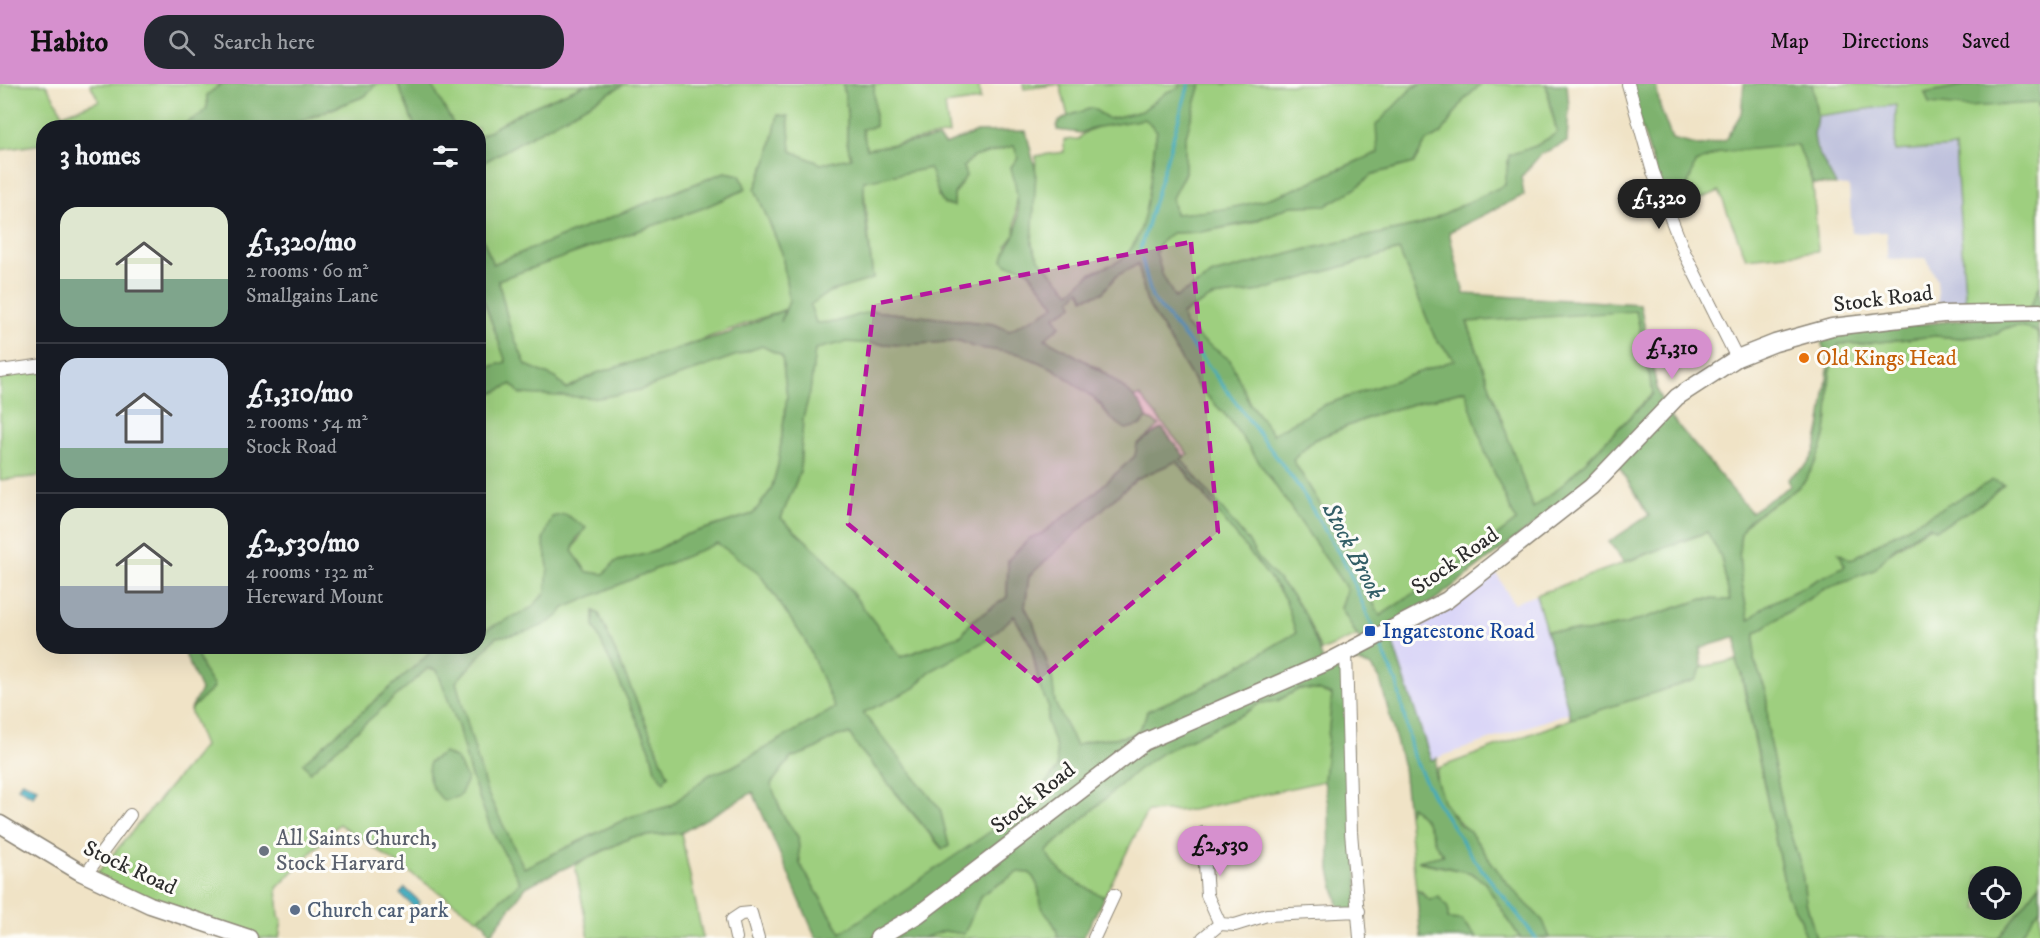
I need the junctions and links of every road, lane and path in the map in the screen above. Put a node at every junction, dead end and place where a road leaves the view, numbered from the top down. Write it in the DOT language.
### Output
graph roads {
  1 [pos="1628,84"];
  2 [pos="2040,312"];
  3 [pos="1737,358"];
  4 [pos="36,366"];
  5 [pos="0,371"];
  6 [pos="1346,652"];
  7 [pos="129,815"];
  8 [pos="0,824"];
  9 [pos="1203,832"];
  10 [pos="86,874"];
  11 [pos="1114,895"];
  12 [pos="1359,911"];
  13 [pos="1220,924"];
  14 [pos="249,938"];
  15 [pos="736,938"];
  16 [pos="758,938"];
  17 [pos="878,938"];
  18 [pos="1094,938"];
  19 [pos="1203,938"];
  20 [pos="1360,938"];
  1 -- 3 [label="street"];
  2 -- 3 [label="main road, Stock Road"];
  3 -- 6 [label="main road, Stock Road"];
  4 -- 5 [label="street"];
  6 -- 12 [label="street"];
  6 -- 17 [label="main road, Stock Road"];
  7 -- 10 [label="street"];
  8 -- 10 [label="main road, Stock Road"];
  9 -- 13 [label="street"];
  10 -- 14 [label="main road, Stock Road"];
  11 -- 18 [label="street"];
  12 -- 13 [label="street"];
  12 -- 20 [label="street"];
  13 -- 19 [label="street"];
  15 -- 16 [label="street"];
}
